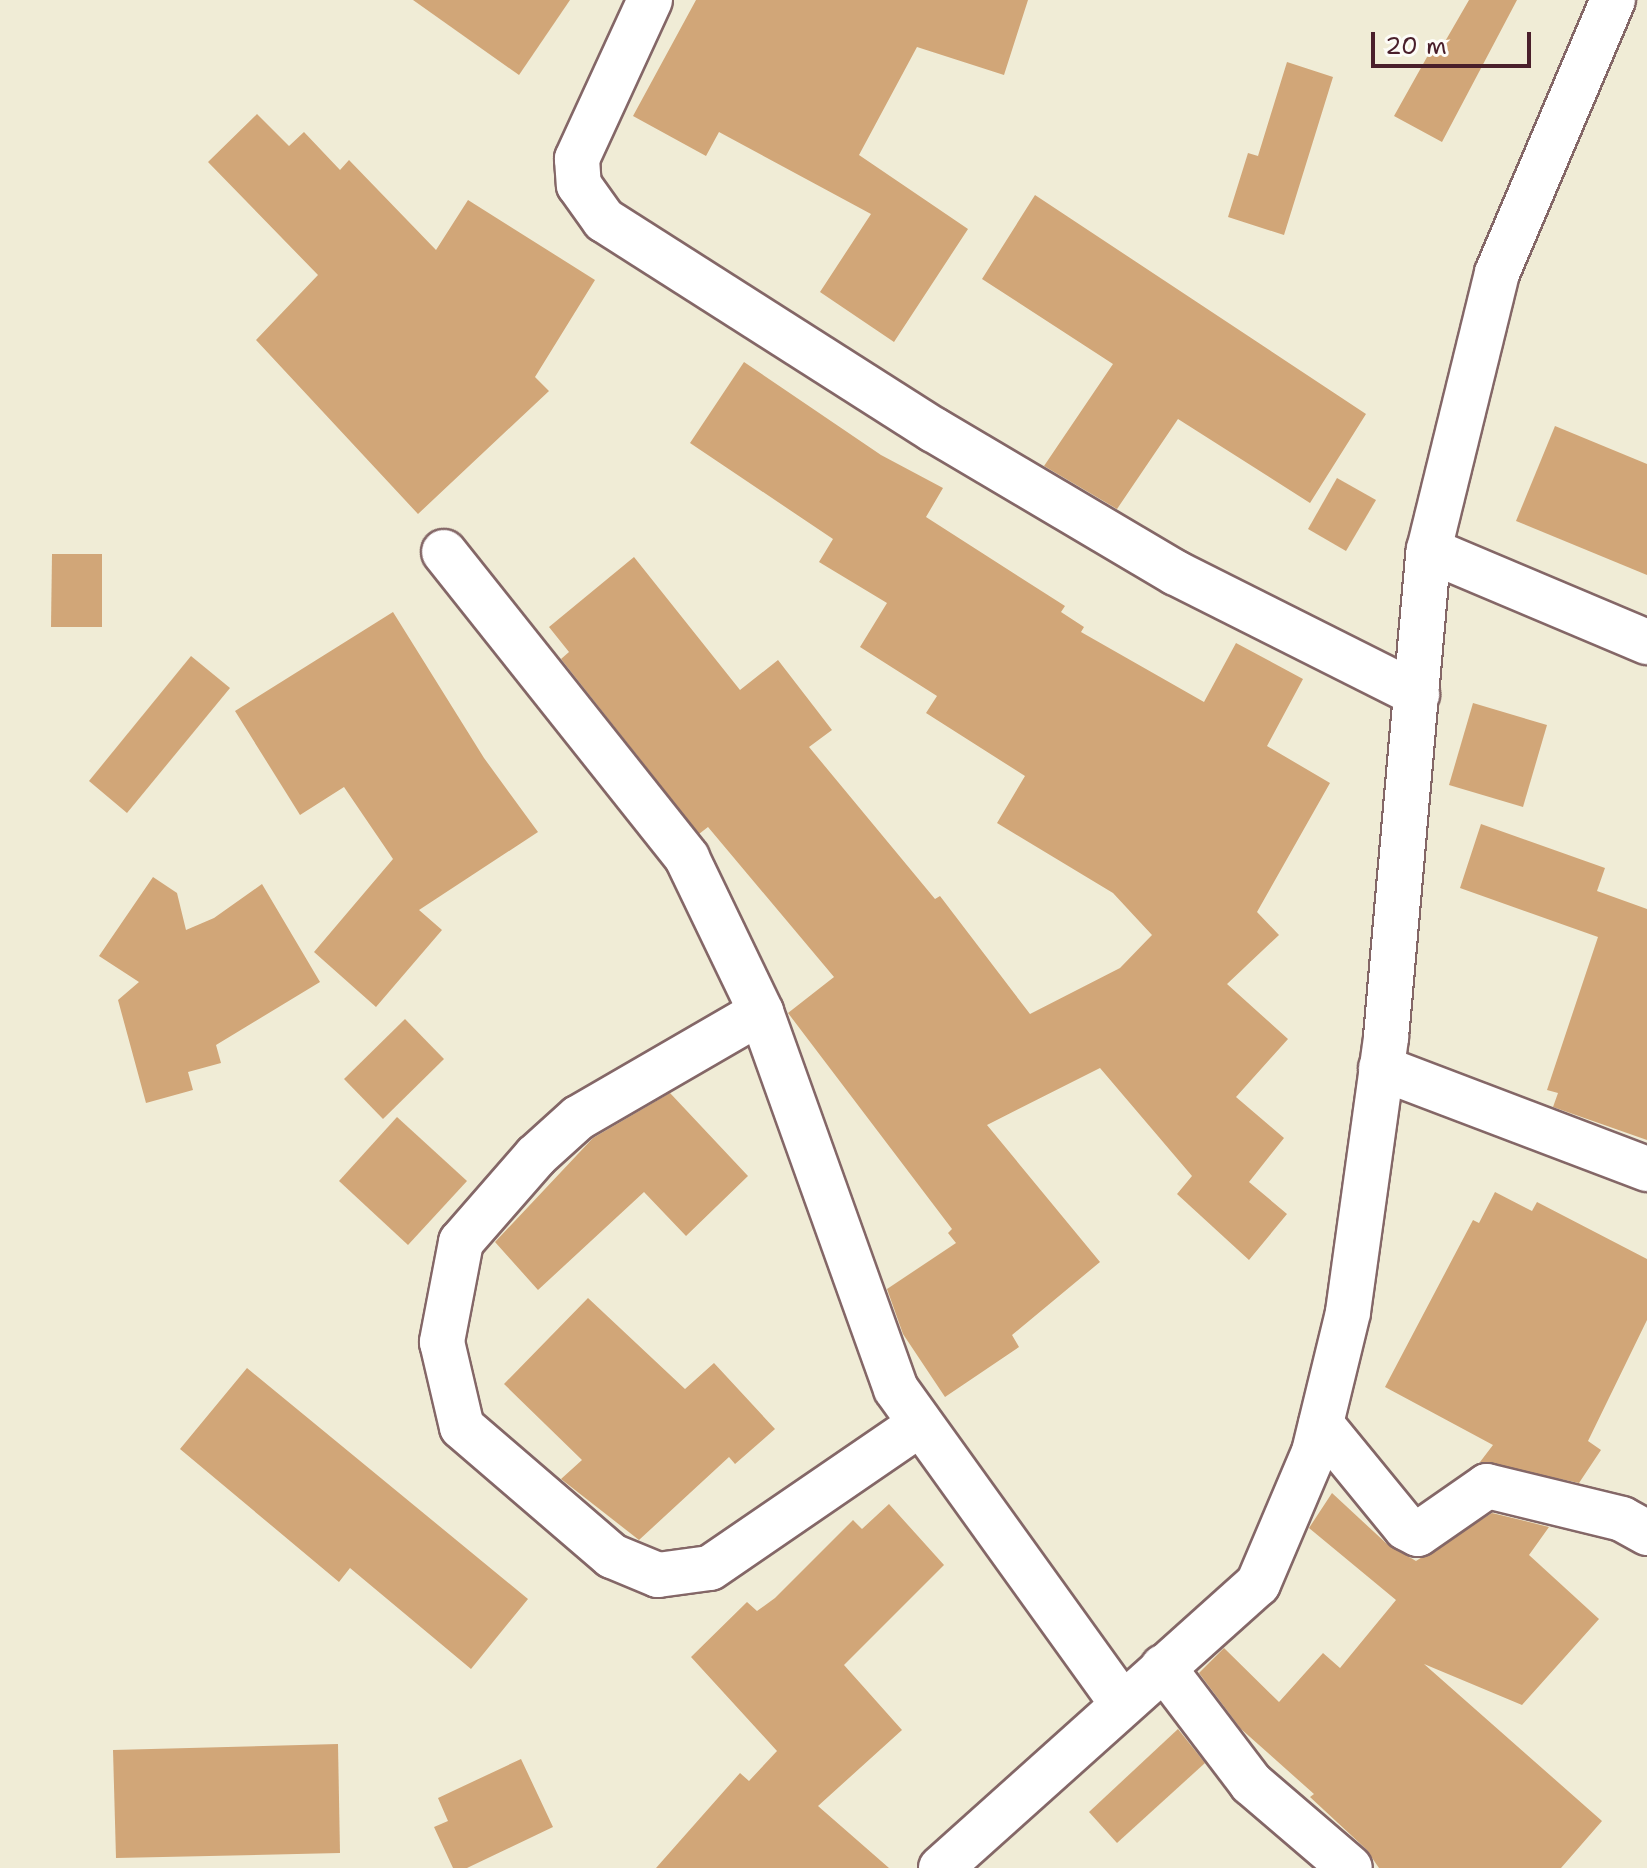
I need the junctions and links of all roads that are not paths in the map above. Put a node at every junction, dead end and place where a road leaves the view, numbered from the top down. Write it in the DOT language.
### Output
graph roads {
  1 [pos="650,0"];
  2 [pos="1613,0"];
  3 [pos="1429,550"];
  4 [pos="444,552"];
  5 [pos="1647,642"];
  6 [pos="1417,694"];
  7 [pos="761,1012"];
  8 [pos="1381,1068"];
  9 [pos="1647,1169"];
  10 [pos="920,1424"];
  11 [pos="1321,1424"];
  12 [pos="1647,1533"];
  13 [pos="1163,1667"];
  14 [pos="1122,1704"];
  15 [pos="941,1868"];
  16 [pos="1350,1868"];
  1 -- 6 [label="street"];
  2 -- 3 [label="street"];
  3 -- 5 [label="street"];
  3 -- 6 [label="street"];
  4 -- 7 [label="street"];
  6 -- 8 [label="street"];
  7 -- 10 [label="street"];
  7 -- 10 [label="street"];
  8 -- 9 [label="street"];
  8 -- 11 [label="street"];
  10 -- 14 [label="street"];
  11 -- 12 [label="street"];
  11 -- 13 [label="street"];
  13 -- 14 [label="street"];
  13 -- 16 [label="street"];
  14 -- 15 [label="street"];
}
